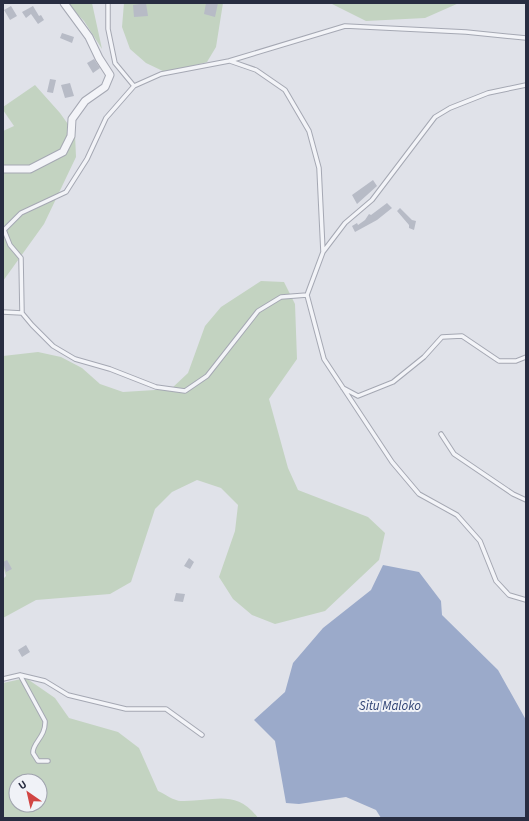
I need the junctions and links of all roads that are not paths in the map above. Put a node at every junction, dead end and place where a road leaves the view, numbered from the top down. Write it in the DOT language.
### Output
graph roads {
  1 [pos="64,3"];
  2 [pos="108,3"];
  3 [pos="526,38"];
  4 [pos="229,61"];
  5 [pos="134,86"];
  6 [pos="526,86"];
  7 [pos="3,169"];
  8 [pos="323,252"];
  9 [pos="306,295"];
  10 [pos="3,312"];
  11 [pos="22,313"];
  12 [pos="526,357"];
  13 [pos="342,388"];
  14 [pos="441,434"];
  15 [pos="526,500"];
  16 [pos="526,600"];
  17 [pos="20,675"];
  18 [pos="3,679"];
  19 [pos="202,735"];
  20 [pos="48,761"];
  1 -- 7 [label="street"];
  2 -- 5 [label="lane"];
  3 -- 4 [label="lane"];
  4 -- 5 [label="lane"];
  4 -- 8 [label="lane"];
  5 -- 11 [label="lane"];
  6 -- 8 [label="lane"];
  8 -- 9 [label="lane"];
  9 -- 11 [label="lane"];
  9 -- 13 [label="lane"];
  10 -- 11 [label="lane"];
  12 -- 13 [label="lane"];
  13 -- 16 [label="lane"];
  14 -- 15 [label="lane"];
  17 -- 18 [label="lane"];
  17 -- 19 [label="lane"];
  17 -- 20 [label="lane"];
}
